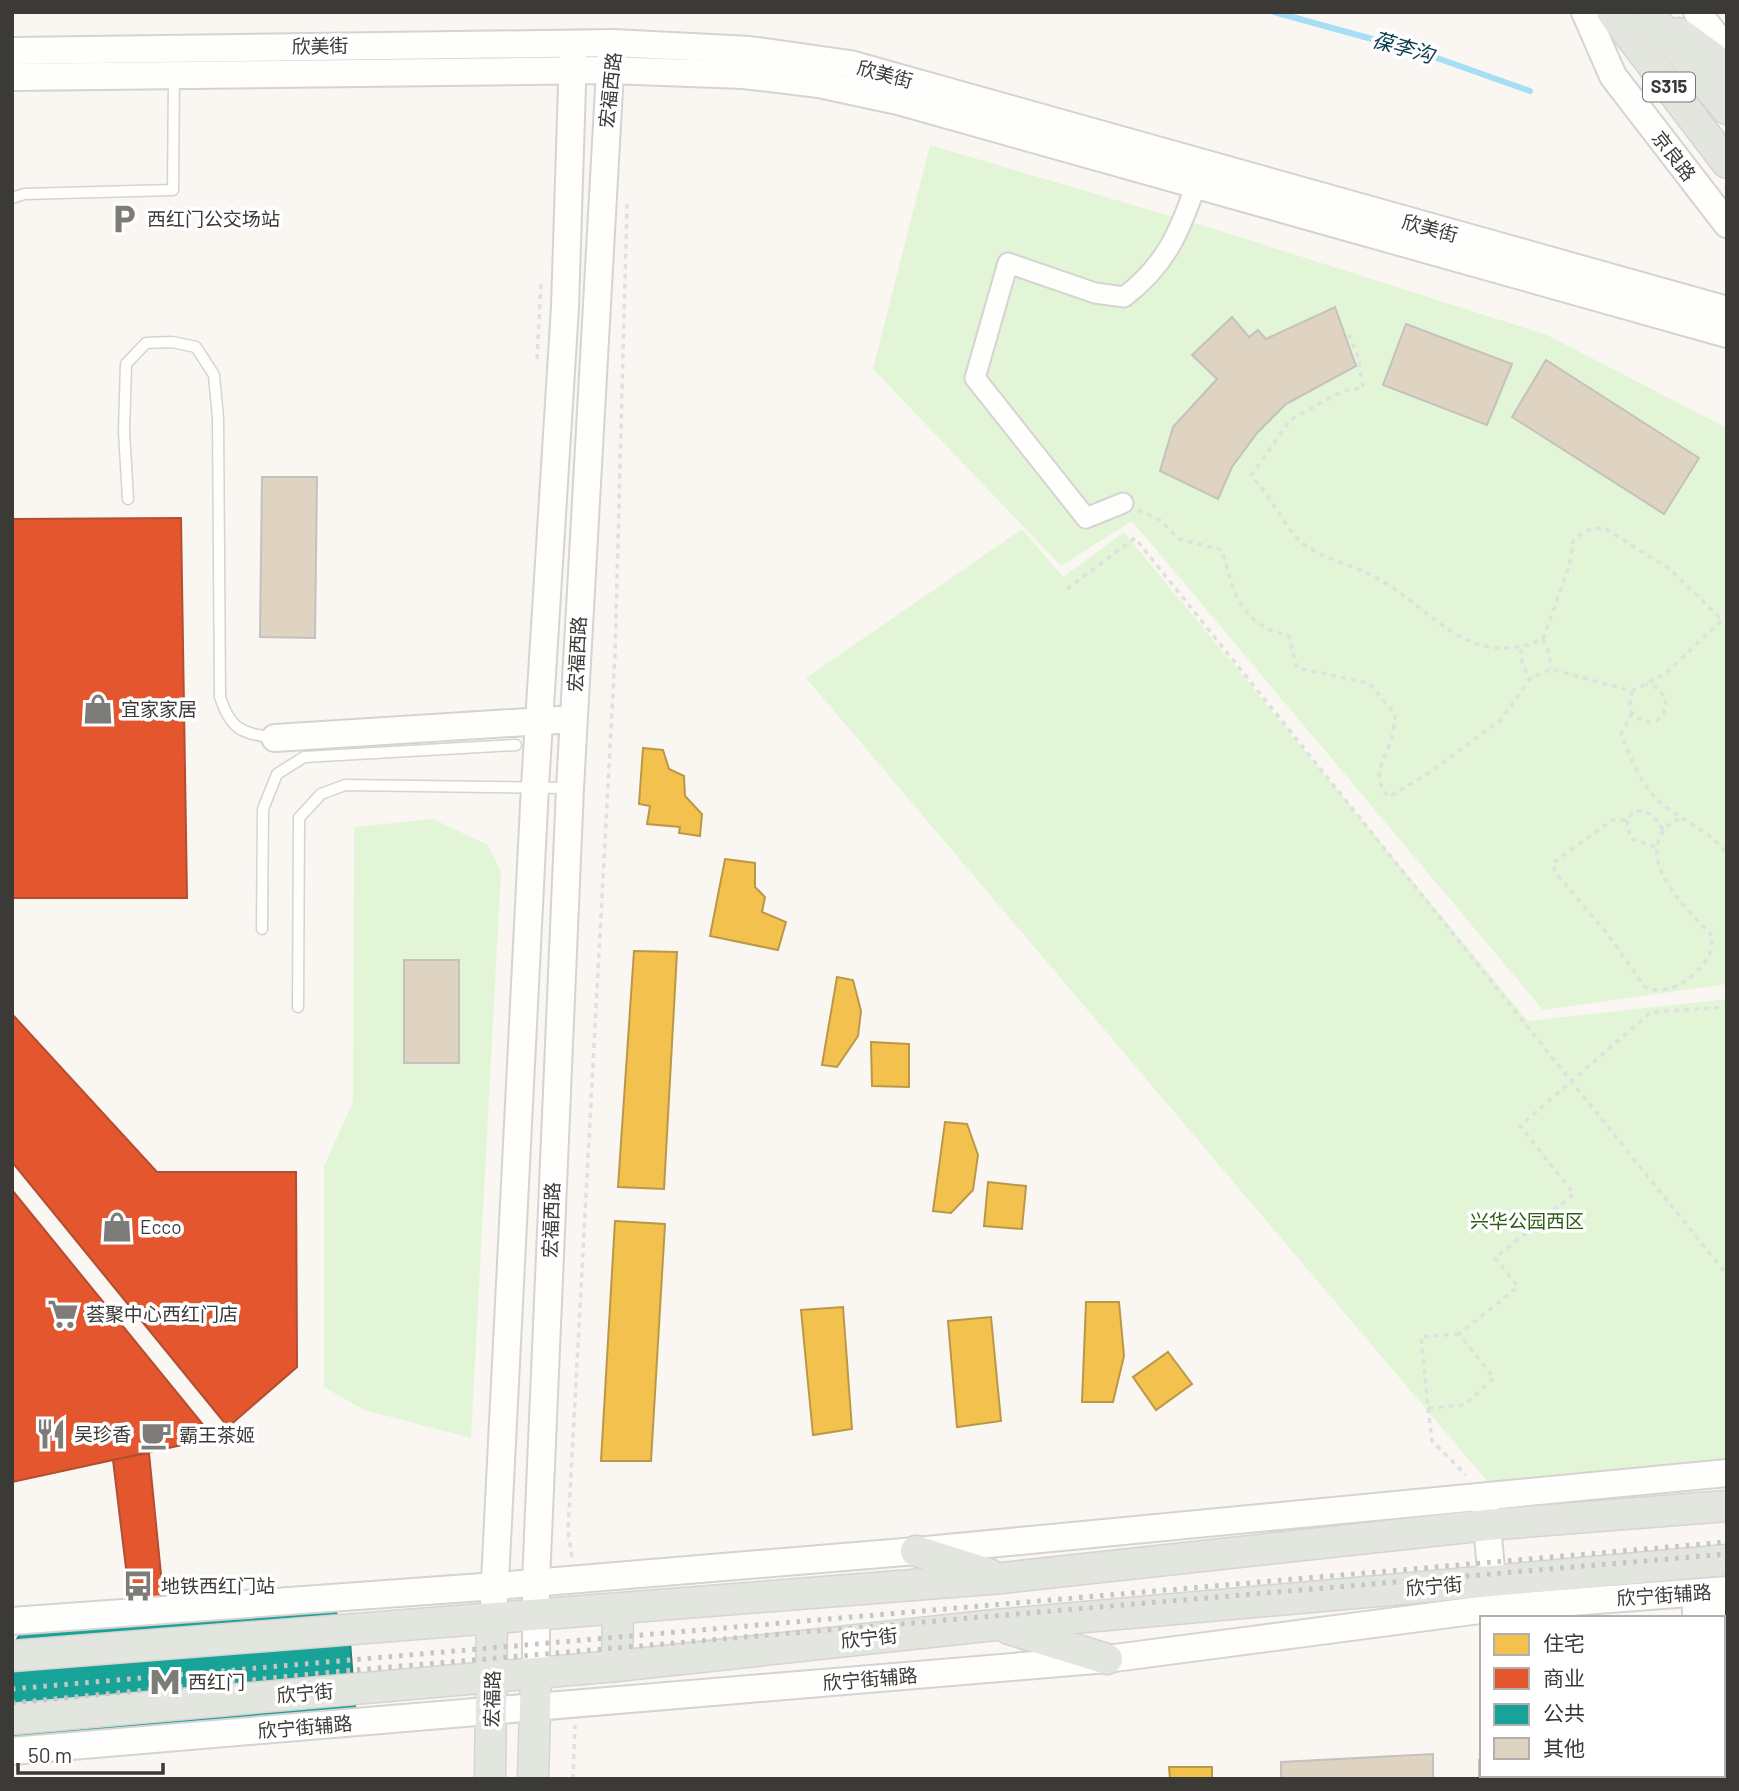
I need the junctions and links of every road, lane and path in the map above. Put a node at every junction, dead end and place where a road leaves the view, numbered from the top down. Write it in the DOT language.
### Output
graph roads {
  1 [pos="1585,12"];
  2 [pos="1612,12"];
  3 [pos="1649,12"];
  4 [pos="1696,12"];
  5 [pos="613,43"];
  6 [pos="1727,50"];
  7 [pos="12,51"];
  8 [pos="573,57"];
  9 [pos="174,62"];
  10 [pos="1727,68"];
  11 [pos="609,70"];
  12 [pos="12,77"];
  13 [pos="1727,109"];
  14 [pos="1727,163"];
  15 [pos="1196,184"];
  16 [pos="627,196"];
  17 [pos="12,198"];
  18 [pos="1727,224"];
  19 [pos="1727,310"];
  20 [pos="1727,334"];
  21 [pos="1349,335"];
  22 [pos="128,499"];
  23 [pos="1123,503"];
  24 [pos="1067,589"];
  25 [pos="1544,639"];
  26 [pos="1521,649"];
  27 [pos="1551,669"];
  28 [pos="1530,679"];
  29 [pos="1644,685"];
  30 [pos="1632,691"];
  31 [pos="1632,713"];
  32 [pos="574,720"];
  33 [pos="540,721"];
  34 [pos="275,738"];
  35 [pos="516,745"];
  36 [pos="535,786"];
  37 [pos="570,788"];
  38 [pos="1684,818"];
  39 [pos="1627,820"];
  40 [pos="1663,830"];
  41 [pos="1655,847"];
  42 [pos="1727,853"];
  43 [pos="262,929"];
  44 [pos="1727,1006"];
  45 [pos="298,1007"];
  46 [pos="1570,1080"];
  47 [pos="1727,1275"];
  48 [pos="1459,1334"];
  49 [pos="1428,1408"];
  50 [pos="1727,1473"];
  51 [pos="1484,1494"];
  52 [pos="1727,1506"];
  53 [pos="1487,1525"];
  54 [pos="916,1551"];
  55 [pos="1727,1560"];
  56 [pos="1002,1578"];
  57 [pos="575,1579"];
  58 [pos="536,1582"];
  59 [pos="496,1586"];
  60 [pos="1493,1595"];
  61 [pos="1710,1598"];
  62 [pos="618,1609"];
  63 [pos="536,1616"];
  64 [pos="1720,1616"];
  65 [pos="492,1619"];
  66 [pos="12,1622"];
  67 [pos="995,1625"];
  68 [pos="12,1656"];
  69 [pos="1107,1659"];
  70 [pos="617,1666"];
  71 [pos="536,1673"];
  72 [pos="492,1677"];
  73 [pos="537,1707"];
  74 [pos="492,1711"];
  75 [pos="12,1719"];
  76 [pos="12,1751"];
  77 [pos="490,1779"];
  78 [pos="533,1779"];
  1 -- 18 [label="street, 京良路"];
  2 -- 14 [label="main road, 京良路 / S315"];
  3 -- 10 [label="main road"];
  3 -- 13 [label="main road, S315"];
  4 -- 6 [label="street"];
  5 -- 8 [label="street, 欣美街"];
  5 -- 11 [label="street, 宏福西路"];
  5 -- 19 [label="street, 欣美街"];
  7 -- 9 [label="street, 欣美街"];
  8 -- 9 [label="street, 欣美街"];
  8 -- 11 [label="street, 欣美街"];
  8 -- 33 [label="street, 宏福西路"];
  9 -- 12 [label="street, 欣美街"];
  9 -- 17 [label="lane"];
  11 -- 15 [label="street, 欣美街"];
  11 -- 32 [label="street, 宏福西路"];
  15 -- 20 [label="street, 欣美街"];
  15 -- 23 [label="street"];
  16 -- 57 [label="path, 宏福西路"];
  21 -- 26 [label="path"];
  22 -- 34 [label="lane"];
  23 -- 28 [label="path"];
  24 -- 46 [label="path"];
  25 -- 26 [label="path"];
  25 -- 27 [label="path"];
  25 -- 29 [label="path"];
  26 -- 28 [label="path"];
  27 -- 28 [label="path"];
  27 -- 30 [label="path"];
  29 -- 30 [label="path"];
  29 -- 31 [label="path"];
  30 -- 31 [label="path"];
  31 -- 38 [label="path"];
  32 -- 33 [label="street"];
  32 -- 37 [label="street, 宏福西路"];
  33 -- 34 [label="street"];
  33 -- 36 [label="street, 宏福西路"];
  35 -- 43 [label="lane"];
  36 -- 37 [label="lane"];
  36 -- 45 [label="lane"];
  36 -- 59 [label="street, 宏福西路"];
  37 -- 58 [label="street, 宏福西路"];
  38 -- 40 [label="path"];
  38 -- 42 [label="path"];
  39 -- 40 [label="path"];
  39 -- 41 [label="path"];
  39 -- 41 [label="path"];
  40 -- 41 [label="path"];
  44 -- 46 [label="path"];
  46 -- 47 [label="path"];
  46 -- 48 [label="path"];
  48 -- 49 [label="path"];
  48 -- 49 [label="path"];
  49 -- 51 [label="path"];
  50 -- 51 [label="street"];
  51 -- 53 [label="street"];
  51 -- 54 [label="street"];
  52 -- 53 [label="main road"];
  53 -- 56 [label="main road"];
  53 -- 60 [label="street"];
  54 -- 56 [label="main road"];
  54 -- 57 [label="street"];
  55 -- 60 [label="main road, 欣宁街"];
  56 -- 62 [label="main road"];
  57 -- 58 [label="street"];
  58 -- 59 [label="street"];
  58 -- 63 [label="street, 宏福西路"];
  59 -- 65 [label="street, 宏福西路"];
  59 -- 66 [label="street"];
  60 -- 61 [label="street, 欣宁街辅路"];
  60 -- 67 [label="main road, 欣宁街"];
  60 -- 69 [label="street, 欣宁街辅路"];
  61 -- 64 [label="street"];
  62 -- 63 [label="main road"];
  62 -- 70 [label="main road"];
  63 -- 65 [label="main road"];
  63 -- 71 [label="street, 宏福西路"];
  65 -- 68 [label="main road"];
  65 -- 72 [label="main road, 宏福路"];
  67 -- 69 [label="main road"];
  67 -- 70 [label="main road, 欣宁街"];
  69 -- 73 [label="street, 欣宁街辅路"];
  70 -- 71 [label="main road, 欣宁街"];
  71 -- 72 [label="main road, 欣宁街"];
  71 -- 73 [label="main road"];
  72 -- 74 [label="main road, 宏福路"];
  72 -- 75 [label="main road, 欣宁街"];
  73 -- 74 [label="street, 欣宁街辅路"];
  73 -- 78 [label="main road"];
  74 -- 76 [label="street, 欣宁街辅路"];
  74 -- 77 [label="main road, 宏福路"];
}
